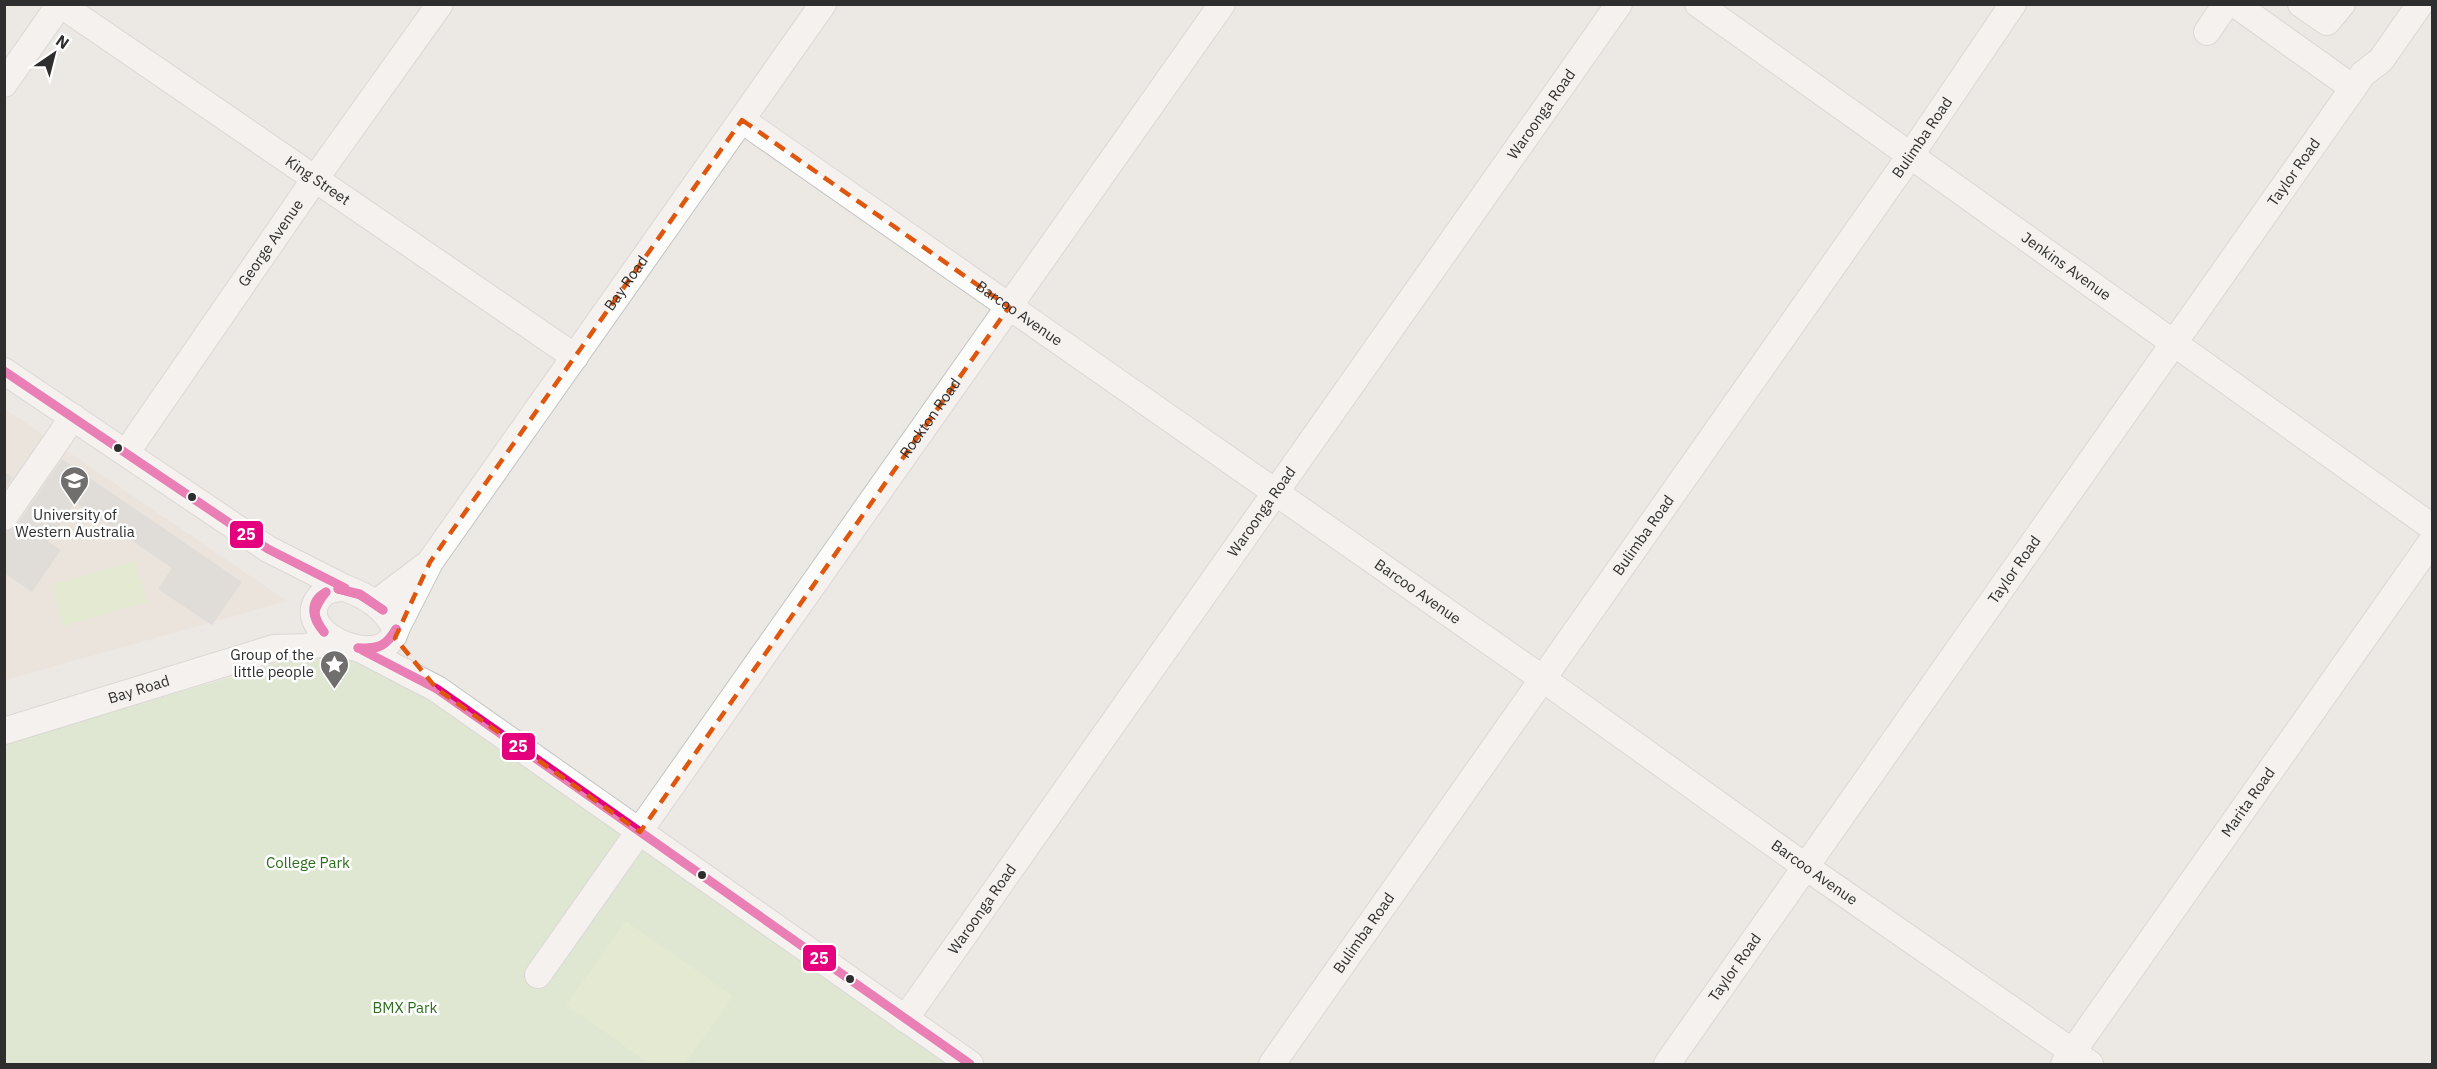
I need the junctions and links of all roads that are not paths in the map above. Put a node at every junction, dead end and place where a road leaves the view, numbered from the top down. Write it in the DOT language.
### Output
graph roads {
  1 [pos="60,4"];
  2 [pos="440,4"];
  3 [pos="823,4"];
  4 [pos="1222,4"];
  5 [pos="1619,4"];
  6 [pos="1698,4"];
  7 [pos="2013,4"];
  8 [pos="2226,4"];
  9 [pos="2235,4"];
  10 [pos="2301,4"];
  11 [pos="2342,4"];
  12 [pos="2401,4"];
  13 [pos="2420,4"];
  14 [pos="2207,32"];
  15 [pos="2358,81"];
  16 [pos="4,84"];
  17 [pos="742,120"];
  18 [pos="1910,156"];
  19 [pos="315,179"];
  20 [pos="1009,307"];
  21 [pos="2175,344"];
  22 [pos="575,357"];
  23 [pos="4,371"];
  24 [pos="73,417"];
  25 [pos="126,453"];
  26 [pos="1275,493"];
  27 [pos="4,517"];
  28 [pos="2433,527"];
  29 [pos="2433,541"];
  30 [pos="268,549"];
  31 [pos="430,562"];
  32 [pos="345,588"];
  33 [pos="376,603"];
  34 [pos="316,605"];
  35 [pos="395,634"];
  36 [pos="335,640"];
  37 [pos="274,648"];
  38 [pos="362,650"];
  39 [pos="1543,679"];
  40 [pos="437,689"];
  41 [pos="4,731"];
  42 [pos="640,832"];
  43 [pos="1806,867"];
  44 [pos="538,975"];
  45 [pos="905,1019"];
  46 [pos="2076,1060"];
  47 [pos="970,1065"];
  48 [pos="1272,1065"];
  49 [pos="1667,1065"];
  1 -- 16 [label="street"];
  1 -- 19 [label="street, King Street"];
  2 -- 19 [label="street, George Avenue"];
  3 -- 17 [label="street, Bay Road"];
  4 -- 20 [label="street, Rockton Road"];
  5 -- 26 [label="street, Waroonga Road"];
  6 -- 18 [label="street, Jenkins Avenue"];
  7 -- 18 [label="street, Bulimba Road"];
  8 -- 14 [label="street"];
  9 -- 15 [label="street"];
  10 -- 11 [label="street"];
  12 -- 15 [label="street, Taylor Road"];
  13 -- 15 [label="street, Taylor Road"];
  15 -- 21 [label="street, Taylor Road"];
  17 -- 20 [label="street, Barcoo Avenue"];
  17 -- 22 [label="street, Bay Road"];
  18 -- 21 [label="street, Jenkins Avenue"];
  18 -- 39 [label="street, Bulimba Road"];
  19 -- 22 [label="street, King Street"];
  19 -- 25 [label="street, George Avenue"];
  20 -- 26 [label="street, Barcoo Avenue"];
  20 -- 42 [label="street, Rockton Road"];
  21 -- 28 [label="street, Jenkins Avenue"];
  21 -- 43 [label="street, Taylor Road"];
  22 -- 31 [label="street, Bay Road"];
  23 -- 24 [label="street"];
  24 -- 25 [label="street"];
  24 -- 27 [label="street"];
  25 -- 30 [label="street"];
  26 -- 39 [label="street, Barcoo Avenue"];
  26 -- 45 [label="street, Waroonga Road"];
  29 -- 46 [label="street, Marita Road"];
  30 -- 32 [label="street"];
  30 -- 34 [label="street"];
  31 -- 33 [label="street, Bay Road"];
  31 -- 35 [label="street, Bay Road"];
  32 -- 33 [label="street"];
  32 -- 34 [label="street"];
  33 -- 35 [label="street"];
  34 -- 36 [label="street"];
  34 -- 37 [label="street, Bay Road"];
  35 -- 38 [label="street"];
  35 -- 40 [label="street"];
  36 -- 37 [label="street, Bay Road"];
  36 -- 38 [label="street"];
  37 -- 41 [label="street, Bay Road"];
  38 -- 40 [label="street"];
  39 -- 43 [label="street, Barcoo Avenue"];
  39 -- 48 [label="street, Bulimba Road"];
  40 -- 42 [label="street"];
  42 -- 44 [label="street, Rockton Road"];
  42 -- 45 [label="street"];
  43 -- 46 [label="street, Barcoo Avenue"];
  43 -- 49 [label="street, Taylor Road"];
  45 -- 47 [label="street"];
}
